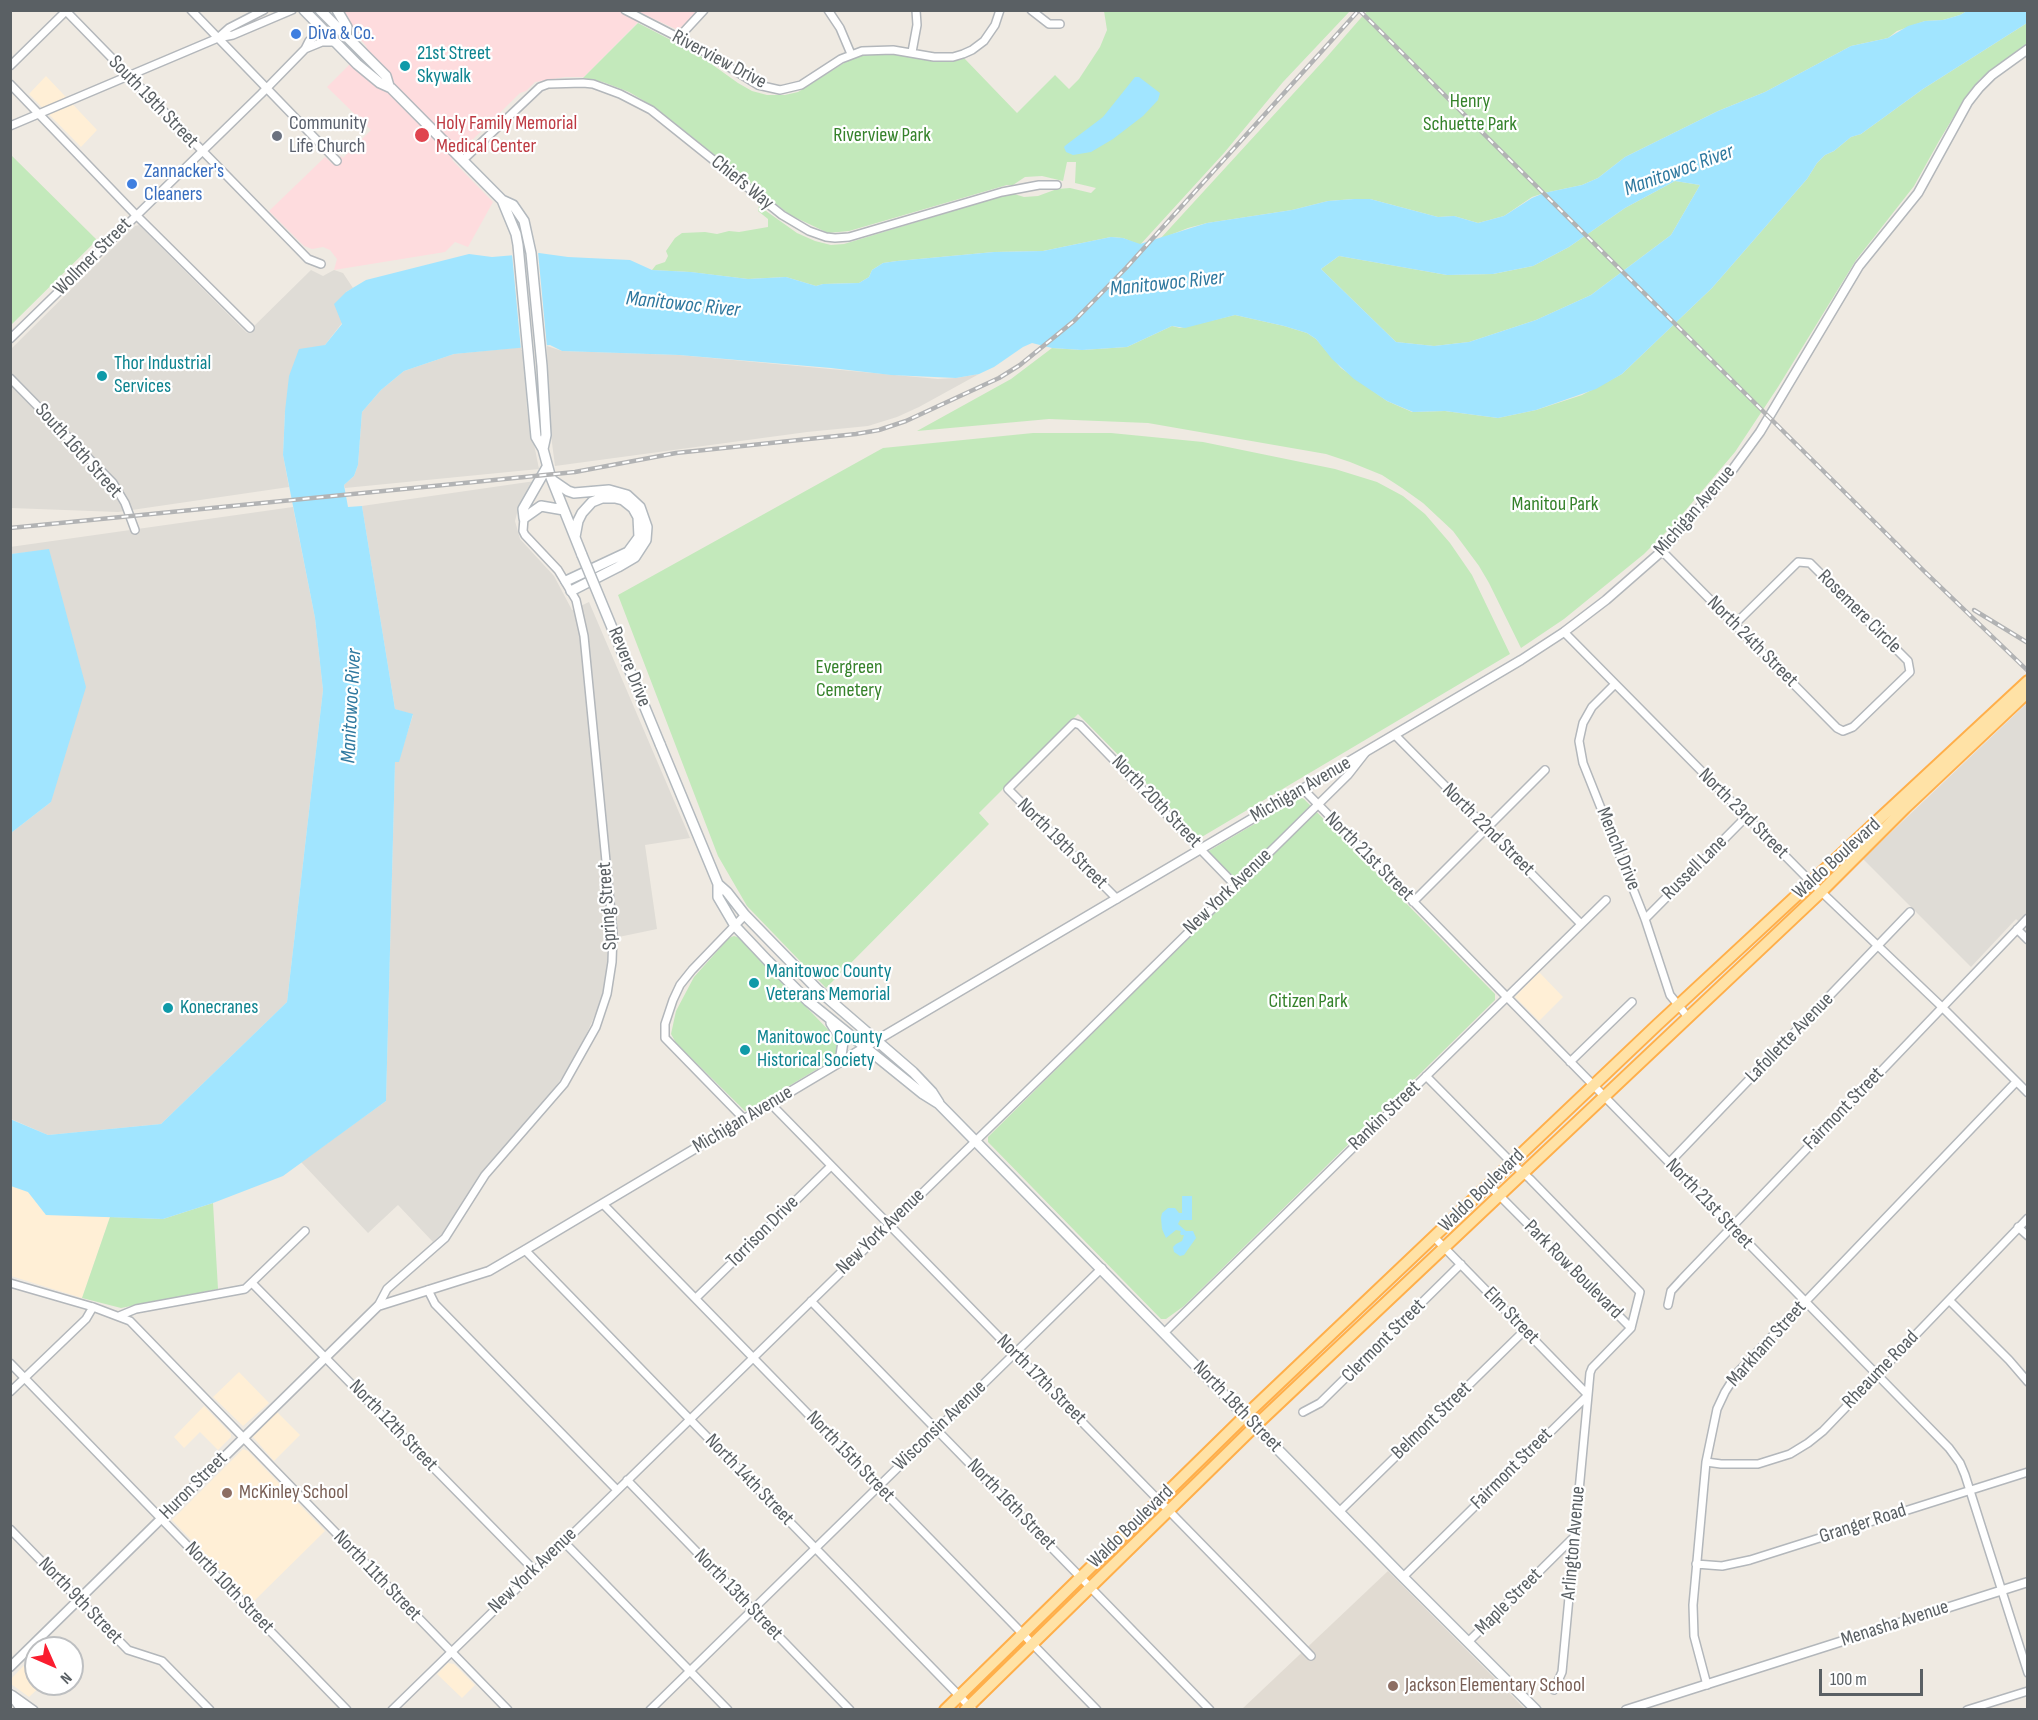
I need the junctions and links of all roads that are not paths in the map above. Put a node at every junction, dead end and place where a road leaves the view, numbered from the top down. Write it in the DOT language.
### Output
graph roads {
  1 [pos="191,10"];
  2 [pos="264,10"];
  3 [pos="292,10"];
  4 [pos="304,10"];
  5 [pos="320,10"];
  6 [pos="337,10"];
  7 [pos="625,10"];
  8 [pos="704,10"];
  9 [pos="828,10"];
  10 [pos="916,10"];
  11 [pos="1031,10"];
  12 [pos="66,11"];
  13 [pos="1000,11"];
  14 [pos="1060,24"];
  15 [pos="322,30"];
  16 [pos="343,33"];
  17 [pos="679,37"];
  18 [pos="218,38"];
  19 [pos="334,42"];
  20 [pos="305,49"];
  21 [pos="2028,49"];
  22 [pos="912,52"];
  23 [pos="851,54"];
  24 [pos="10,66"];
  25 [pos="128,76"];
  26 [pos="10,84"];
  27 [pos="389,86"];
  28 [pos="267,88"];
  29 [pos="40,114"];
  30 [pos="10,126"];
  31 [pos="202,152"];
  32 [pos="463,160"];
  33 [pos="337,161"];
  34 [pos="1057,184"];
  35 [pos="502,200"];
  36 [pos="136,214"];
  37 [pos="321,264"];
  38 [pos="250,328"];
  39 [pos="10,339"];
  40 [pos="10,378"];
  41 [pos="543,449"];
  42 [pos="547,467"];
  43 [pos="552,480"];
  44 [pos="564,510"];
  45 [pos="524,518"];
  46 [pos="135,530"];
  47 [pos="575,537"];
  48 [pos="1662,551"];
  49 [pos="566,581"];
  50 [pos="571,591"];
  51 [pos="1735,624"];
  52 [pos="1564,632"];
  53 [pos="2028,681"];
  54 [pos="1614,685"];
  55 [pos="2021,695"];
  56 [pos="1074,723"];
  57 [pos="1843,731"];
  58 [pos="1395,735"];
  59 [pos="1367,752"];
  60 [pos="1545,770"];
  61 [pos="1303,789"];
  62 [pos="1317,805"];
  63 [pos="1746,817"];
  64 [pos="1487,829"];
  65 [pos="1201,848"];
  66 [pos="1811,882"];
  67 [pos="718,884"];
  68 [pos="1235,885"];
  69 [pos="1821,892"];
  70 [pos="1117,898"];
  71 [pos="1606,900"];
  72 [pos="1413,902"];
  73 [pos="1910,912"];
  74 [pos="744,915"];
  75 [pos="2028,918"];
  76 [pos="1645,919"];
  77 [pos="1581,924"];
  78 [pos="735,926"];
  79 [pos="2017,929"];
  80 [pos="2028,940"];
  81 [pos="1878,946"];
  82 [pos="1506,997"];
  83 [pos="1632,1002"];
  84 [pos="1678,1006"];
  85 [pos="1942,1007"];
  86 [pos="827,1016"];
  87 [pos="1688,1017"];
  88 [pos="877,1040"];
  89 [pos="865,1047"];
  90 [pos="840,1062"];
  91 [pos="1570,1062"];
  92 [pos="1426,1076"];
  93 [pos="2016,1082"];
  94 [pos="1593,1086"];
  95 [pos="2028,1093"];
  96 [pos="1604,1097"];
  97 [pos="771,1104"];
  98 [pos="939,1104"];
  99 [pos="744,1119"];
  100 [pos="976,1140"];
  101 [pos="1512,1163"];
  102 [pos="1669,1163"];
  103 [pos="831,1166"];
  104 [pos="1523,1173"];
  105 [pos="1489,1185"];
  106 [pos="1499,1195"];
  107 [pos="603,1204"];
  108 [pos="2028,1218"];
  109 [pos="888,1225"];
  110 [pos="1731,1226"];
  111 [pos="2018,1227"];
  112 [pos="305,1231"];
  113 [pos="2028,1236"];
  114 [pos="1434,1238"];
  115 [pos="1444,1248"];
  116 [pos="525,1250"];
  117 [pos="1461,1264"];
  118 [pos="1102,1268"];
  119 [pos="10,1283"];
  120 [pos="252,1283"];
  121 [pos="428,1290"];
  122 [pos="696,1298"];
  123 [pos="1949,1300"];
  124 [pos="812,1301"];
  125 [pos="1804,1302"];
  126 [pos="1668,1305"];
  127 [pos="378,1306"];
  128 [pos="93,1307"];
  129 [pos="119,1316"];
  130 [pos="1631,1328"];
  131 [pos="1525,1330"];
  132 [pos="1165,1332"];
  133 [pos="1014,1353"];
  134 [pos="325,1357"];
  135 [pos="753,1358"];
  136 [pos="10,1364"];
  137 [pos="1877,1374"];
  138 [pos="25,1378"];
  139 [pos="2028,1382"];
  140 [pos="10,1392"];
  141 [pos="1588,1395"];
  142 [pos="1303,1412"];
  143 [pos="1245,1416"];
  144 [pos="690,1419"];
  145 [pos="1255,1426"];
  146 [pos="938,1428"];
  147 [pos="243,1437"];
  148 [pos="1706,1462"];
  149 [pos="2028,1473"];
  150 [pos="627,1480"];
  151 [pos="878,1486"];
  152 [pos="617,1490"];
  153 [pos="1970,1491"];
  154 [pos="1159,1500"];
  155 [pos="1169,1510"];
  156 [pos="1339,1512"];
  157 [pos="161,1519"];
  158 [pos="10,1529"];
  159 [pos="1575,1536"];
  160 [pos="564,1542"];
  161 [pos="815,1548"];
  162 [pos="1696,1564"];
  163 [pos="534,1570"];
  164 [pos="1081,1576"];
  165 [pos="1403,1577"];
  166 [pos="2028,1582"];
  167 [pos="1092,1586"];
  168 [pos="2001,1591"];
  169 [pos="79,1600"];
  170 [pos="752,1610"];
  171 [pos="1022,1634"];
  172 [pos="1468,1642"];
  173 [pos="1032,1644"];
  174 [pos="452,1651"];
  175 [pos="1311,1656"];
  176 [pos="10,1667"];
  177 [pos="690,1671"];
  178 [pos="2028,1673"];
  179 [pos="1707,1685"];
  180 [pos="1554,1690"];
  181 [pos="2028,1690"];
  182 [pos="10,1694"];
  183 [pos="959,1695"];
  184 [pos="969,1708"];
  185 [pos="22,1710"];
  186 [pos="34,1710"];
  187 [pos="210,1710"];
  188 [pos="347,1710"];
  189 [pos="392,1710"];
  190 [pos="508,1710"];
  191 [pos="650,1710"];
  192 [pos="728,1710"];
  193 [pos="850,1710"];
  194 [pos="945,1710"];
  195 [pos="1097,1710"];
  196 [pos="1210,1710"];
  197 [pos="1536,1710"];
  198 [pos="1626,1710"];
  199 [pos="1967,1710"];
  1 -- 18 [label="street"];
  2 -- 18 [label="street"];
  3 -- 18 [label="street"];
  4 -- 15 [label="main road"];
  5 -- 16 [label="main road"];
  6 -- 16 [label="main road"];
  7 -- 17 [label="street, Riverview Drive"];
  8 -- 17 [label="street"];
  9 -- 23 [label="street"];
  10 -- 22 [label="street"];
  11 -- 14 [label="street"];
  12 -- 24 [label="street"];
  12 -- 25 [label="street, South 19th Street"];
  13 -- 22 [label="street, Riverview Drive"];
  15 -- 16 [label="main road"];
  15 -- 19 [label="main road"];
  15 -- 20 [label="street, Wollmer Street"];
  16 -- 27 [label="main road"];
  17 -- 23 [label="street, Riverview Drive"];
  18 -- 25 [label="street"];
  18 -- 28 [label="street"];
  19 -- 20 [label="street"];
  19 -- 27 [label="main road"];
  20 -- 28 [label="street, Wollmer Street"];
  21 -- 48 [label="street, Michigan Avenue"];
  22 -- 23 [label="street, Riverview Drive"];
  25 -- 29 [label="street"];
  25 -- 31 [label="street, South 19th Street"];
  26 -- 29 [label="street"];
  27 -- 32 [label="main road, Revere Drive"];
  28 -- 31 [label="street, Wollmer Street"];
  28 -- 33 [label="street"];
  29 -- 30 [label="street"];
  29 -- 36 [label="street"];
  31 -- 36 [label="street, Wollmer Street"];
  31 -- 37 [label="street, South 19th Street"];
  32 -- 34 [label="street, Chiefs Way"];
  32 -- 35 [label="main road, Revere Drive"];
  35 -- 41 [label="main road, Revere Drive"];
  35 -- 41 [label="main road, Revere Drive"];
  36 -- 38 [label="street"];
  36 -- 39 [label="street, Wollmer Street"];
  40 -- 46 [label="street, South 16th Street"];
  41 -- 42 [label="main road, Revere Drive"];
  42 -- 43 [label="main road, Revere Drive"];
  42 -- 45 [label="main road"];
  43 -- 44 [label="main road, Revere Drive"];
  43 -- 50 [label="main road"];
  44 -- 45 [label="main road"];
  44 -- 47 [label="main road, Revere Drive"];
  45 -- 49 [label="street, Spring Street"];
  47 -- 49 [label="main road"];
  47 -- 67 [label="main road, Revere Drive, bridge"];
  48 -- 51 [label="street, North 24th Street"];
  48 -- 52 [label="street, Michigan Avenue"];
  49 -- 50 [label="street, Spring Street"];
  50 -- 127 [label="street, Spring Street"];
  51 -- 57 [label="street, North 24th Street"];
  51 -- 57 [label="street, Rosemere Circle"];
  52 -- 54 [label="street, North 23rd Street"];
  52 -- 58 [label="street, Michigan Avenue"];
  53 -- 55 [label="main road, Waldo Boulevard"];
  54 -- 63 [label="street, North 23rd Street"];
  54 -- 76 [label="street, Menchl Drive"];
  55 -- 66 [label="main road, Waldo Boulevard"];
  55 -- 69 [label="main road, Waldo Boulevard"];
  56 -- 65 [label="street, North 20th Street"];
  56 -- 70 [label="street, North 19th Street"];
  58 -- 59 [label="street, Michigan Avenue"];
  58 -- 64 [label="street, North 22nd Street"];
  59 -- 61 [label="street, Michigan Avenue"];
  59 -- 62 [label="street, New York Avenue"];
  60 -- 64 [label="street"];
  61 -- 62 [label="street, North 21st Street"];
  61 -- 65 [label="street, Michigan Avenue"];
  62 -- 68 [label="street, New York Avenue"];
  62 -- 72 [label="street, North 21st Street"];
  63 -- 66 [label="street, North 23rd Street"];
  63 -- 76 [label="street, Russell Lane"];
  64 -- 72 [label="street"];
  64 -- 77 [label="street, North 22nd Street"];
  65 -- 68 [label="street, North 20th Street"];
  65 -- 70 [label="street, Michigan Avenue"];
  66 -- 69 [label="street, North 23rd Street"];
  66 -- 84 [label="main road, Waldo Boulevard"];
  67 -- 74 [label="main road, Revere Drive"];
  67 -- 78 [label="main road, Revere Drive"];
  68 -- 100 [label="street, New York Avenue"];
  69 -- 81 [label="street, North 23rd Street"];
  69 -- 87 [label="main road, Waldo Boulevard"];
  70 -- 88 [label="street, Michigan Avenue"];
  71 -- 77 [label="street, Rankin Street"];
  72 -- 82 [label="street, North 21st Street"];
  73 -- 81 [label="street, Lafollette Avenue"];
  74 -- 78 [label="street"];
  74 -- 88 [label="main road, North 18th Street"];
  75 -- 79 [label="street, Fairmont Street"];
  76 -- 84 [label="street, Menchl Drive"];
  77 -- 82 [label="street, Rankin Street"];
  78 -- 86 [label="main road, North 18th Street"];
  78 -- 99 [label="street"];
  79 -- 80 [label="street"];
  79 -- 85 [label="street, Fairmont Street"];
  81 -- 85 [label="street, North 23rd Street"];
  81 -- 102 [label="street, Lafollette Avenue"];
  82 -- 91 [label="street, North 21st Street"];
  82 -- 92 [label="street, Rankin Street"];
  83 -- 91 [label="street"];
  84 -- 87 [label="street, Menchl Drive"];
  84 -- 94 [label="main road, Waldo Boulevard"];
  85 -- 93 [label="street, North 23rd Street"];
  85 -- 110 [label="street, Fairmont Street"];
  86 -- 89 [label="main road, North 18th Street"];
  86 -- 90 [label="main road"];
  87 -- 96 [label="main road, Waldo Boulevard"];
  88 -- 89 [label="street, Michigan Avenue"];
  88 -- 98 [label="main road, North 18th Street"];
  89 -- 90 [label="street, Michigan Avenue"];
  89 -- 98 [label="main road, North 18th Street"];
  90 -- 97 [label="street, Michigan Avenue"];
  91 -- 94 [label="street, North 21st Street"];
  92 -- 101 [label="street"];
  92 -- 132 [label="street, Rankin Street"];
  93 -- 95 [label="street, North 23rd Street"];
  93 -- 125 [label="street, Markham Street"];
  94 -- 96 [label="street, North 21st Street"];
  94 -- 101 [label="main road, Waldo Boulevard"];
  96 -- 102 [label="street, North 21st Street"];
  96 -- 104 [label="main road, Waldo Boulevard"];
  97 -- 99 [label="street, Michigan Avenue"];
  97 -- 103 [label="street, North 17th Street"];
  98 -- 100 [label="main road, North 18th Street"];
  99 -- 107 [label="street, Michigan Avenue"];
  100 -- 109 [label="street, New York Avenue"];
  100 -- 118 [label="main road, North 18th Street"];
  101 -- 104 [label="street, Park Row Boulevard"];
  101 -- 105 [label="main road, Waldo Boulevard"];
  102 -- 110 [label="street, North 21st Street"];
  103 -- 109 [label="street, North 17th Street"];
  103 -- 122 [label="street, Torrison Drive"];
  104 -- 106 [label="main road, Waldo Boulevard"];
  104 -- 130 [label="street, Park Row Boulevard"];
  105 -- 106 [label="street, Park Row Boulevard"];
  105 -- 114 [label="main road, Waldo Boulevard"];
  106 -- 115 [label="main road, Waldo Boulevard"];
  106 -- 130 [label="street, Park Row Boulevard"];
  107 -- 116 [label="street, Michigan Avenue"];
  107 -- 122 [label="street, North 15th Street"];
  108 -- 111 [label="street, Rheaume Road"];
  109 -- 124 [label="street, New York Avenue"];
  109 -- 133 [label="street, North 17th Street"];
  110 -- 125 [label="street, North 21st Street"];
  110 -- 126 [label="street, Fairmont Street"];
  111 -- 113 [label="street"];
  111 -- 123 [label="street, Rheaume Road"];
  112 -- 120 [label="street"];
  114 -- 115 [label="street, Elm Street"];
  114 -- 143 [label="main road, Waldo Boulevard"];
  115 -- 117 [label="street, Elm Street"];
  115 -- 145 [label="main road, Waldo Boulevard"];
  116 -- 121 [label="street, Michigan Avenue"];
  116 -- 144 [label="street, North 14th Street"];
  117 -- 131 [label="street, Elm Street"];
  117 -- 142 [label="street, Clermont Street"];
  118 -- 132 [label="main road, North 18th Street"];
  118 -- 133 [label="street, Wisconsin Avenue"];
  119 -- 128 [label="street, North 11th Street"];
  120 -- 129 [label="street"];
  120 -- 134 [label="street, North 12th Street"];
  121 -- 127 [label="street, Michigan Avenue"];
  121 -- 152 [label="street"];
  122 -- 135 [label="street, North 15th Street"];
  123 -- 137 [label="street, Rheaume Road"];
  123 -- 139 [label="street"];
  124 -- 135 [label="street, New York Avenue"];
  124 -- 146 [label="street, North 16th Street"];
  125 -- 137 [label="street, North 21st Street"];
  125 -- 148 [label="street, Markham Street"];
  127 -- 134 [label="street, Huron Street"];
  128 -- 129 [label="street, North 11th Street"];
  128 -- 138 [label="street"];
  129 -- 147 [label="street, North 11th Street"];
  130 -- 141 [label="street"];
  131 -- 141 [label="street, Elm Street"];
  131 -- 156 [label="street, Belmont Street"];
  132 -- 143 [label="main road, North 18th Street"];
  133 -- 146 [label="street, Wisconsin Avenue"];
  133 -- 154 [label="street, North 17th Street"];
  134 -- 147 [label="street, Huron Street"];
  134 -- 163 [label="street, North 12th Street"];
  135 -- 144 [label="street, New York Avenue"];
  135 -- 151 [label="street, North 15th Street"];
  136 -- 138 [label="street, North 10th Street"];
  137 -- 148 [label="street, Rheaume Road"];
  137 -- 153 [label="street, North 21st Street"];
  138 -- 140 [label="street"];
  138 -- 157 [label="street, North 10th Street"];
  141 -- 159 [label="street, Arlington Avenue"];
  141 -- 165 [label="street, Fairmont Street"];
  143 -- 145 [label="main road, North 18th Street"];
  143 -- 154 [label="main road, Waldo Boulevard"];
  144 -- 150 [label="street, New York Avenue"];
  144 -- 161 [label="street, North 14th Street"];
  145 -- 155 [label="main road, Waldo Boulevard"];
  145 -- 156 [label="main road, North 18th Street"];
  146 -- 151 [label="street, Wisconsin Avenue"];
  146 -- 164 [label="street, North 16th Street"];
  147 -- 157 [label="street, Huron Street"];
  147 -- 174 [label="street, North 11th Street"];
  148 -- 162 [label="street, Markham Street"];
  149 -- 153 [label="street, Granger Road"];
  150 -- 152 [label="street, New York Avenue"];
  150 -- 170 [label="street, North 13th Street"];
  151 -- 161 [label="street, Wisconsin Avenue"];
  151 -- 171 [label="street, North 15th Street"];
  152 -- 160 [label="street, New York Avenue"];
  153 -- 162 [label="street, Granger Road"];
  153 -- 168 [label="street, North 21st Street"];
  154 -- 155 [label="street, North 17th Street"];
  154 -- 164 [label="main road, Waldo Boulevard"];
  155 -- 167 [label="main road, Waldo Boulevard"];
  155 -- 175 [label="street, North 17th Street"];
  156 -- 165 [label="main road, North 18th Street"];
  157 -- 169 [label="street, Huron Street"];
  157 -- 188 [label="street, North 10th Street"];
  158 -- 169 [label="street, North 9th Street"];
  159 -- 172 [label="street, Maple Street"];
  159 -- 180 [label="street, Arlington Avenue"];
  160 -- 163 [label="street, New York Avenue"];
  160 -- 177 [label="street"];
  161 -- 170 [label="street, Wisconsin Avenue"];
  161 -- 183 [label="street, North 14th Street"];
  162 -- 179 [label="street, Markham Street"];
  163 -- 174 [label="street, New York Avenue"];
  164 -- 167 [label="street, North 16th Street"];
  164 -- 171 [label="main road, Waldo Boulevard"];
  165 -- 172 [label="main road, North 18th Street"];
  166 -- 168 [label="street, Menasha Avenue"];
  167 -- 173 [label="main road, Waldo Boulevard"];
  167 -- 196 [label="street, North 16th Street"];
  168 -- 178 [label="street, North 21st Street"];
  168 -- 179 [label="street, Menasha Avenue"];
  169 -- 176 [label="street, Huron Street"];
  169 -- 187 [label="street, North 9th Street"];
  170 -- 177 [label="street, Wisconsin Avenue"];
  170 -- 193 [label="street, North 13th Street"];
  171 -- 173 [label="street, North 15th Street"];
  171 -- 183 [label="main road, Waldo Boulevard"];
  172 -- 197 [label="main road, North 18th Street"];
  173 -- 184 [label="main road, Waldo Boulevard"];
  173 -- 195 [label="street, North 15th Street"];
  174 -- 189 [label="street, New York Avenue"];
  174 -- 190 [label="street, North 11th Street"];
  177 -- 191 [label="street, Wisconsin Avenue"];
  177 -- 192 [label="street"];
  179 -- 198 [label="street, Menasha Avenue"];
  181 -- 199 [label="street"];
  182 -- 185 [label="street"];
  182 -- 186 [label="street"];
  183 -- 184 [label="street, North 14th Street"];
  183 -- 194 [label="main road, Waldo Boulevard"];
}
